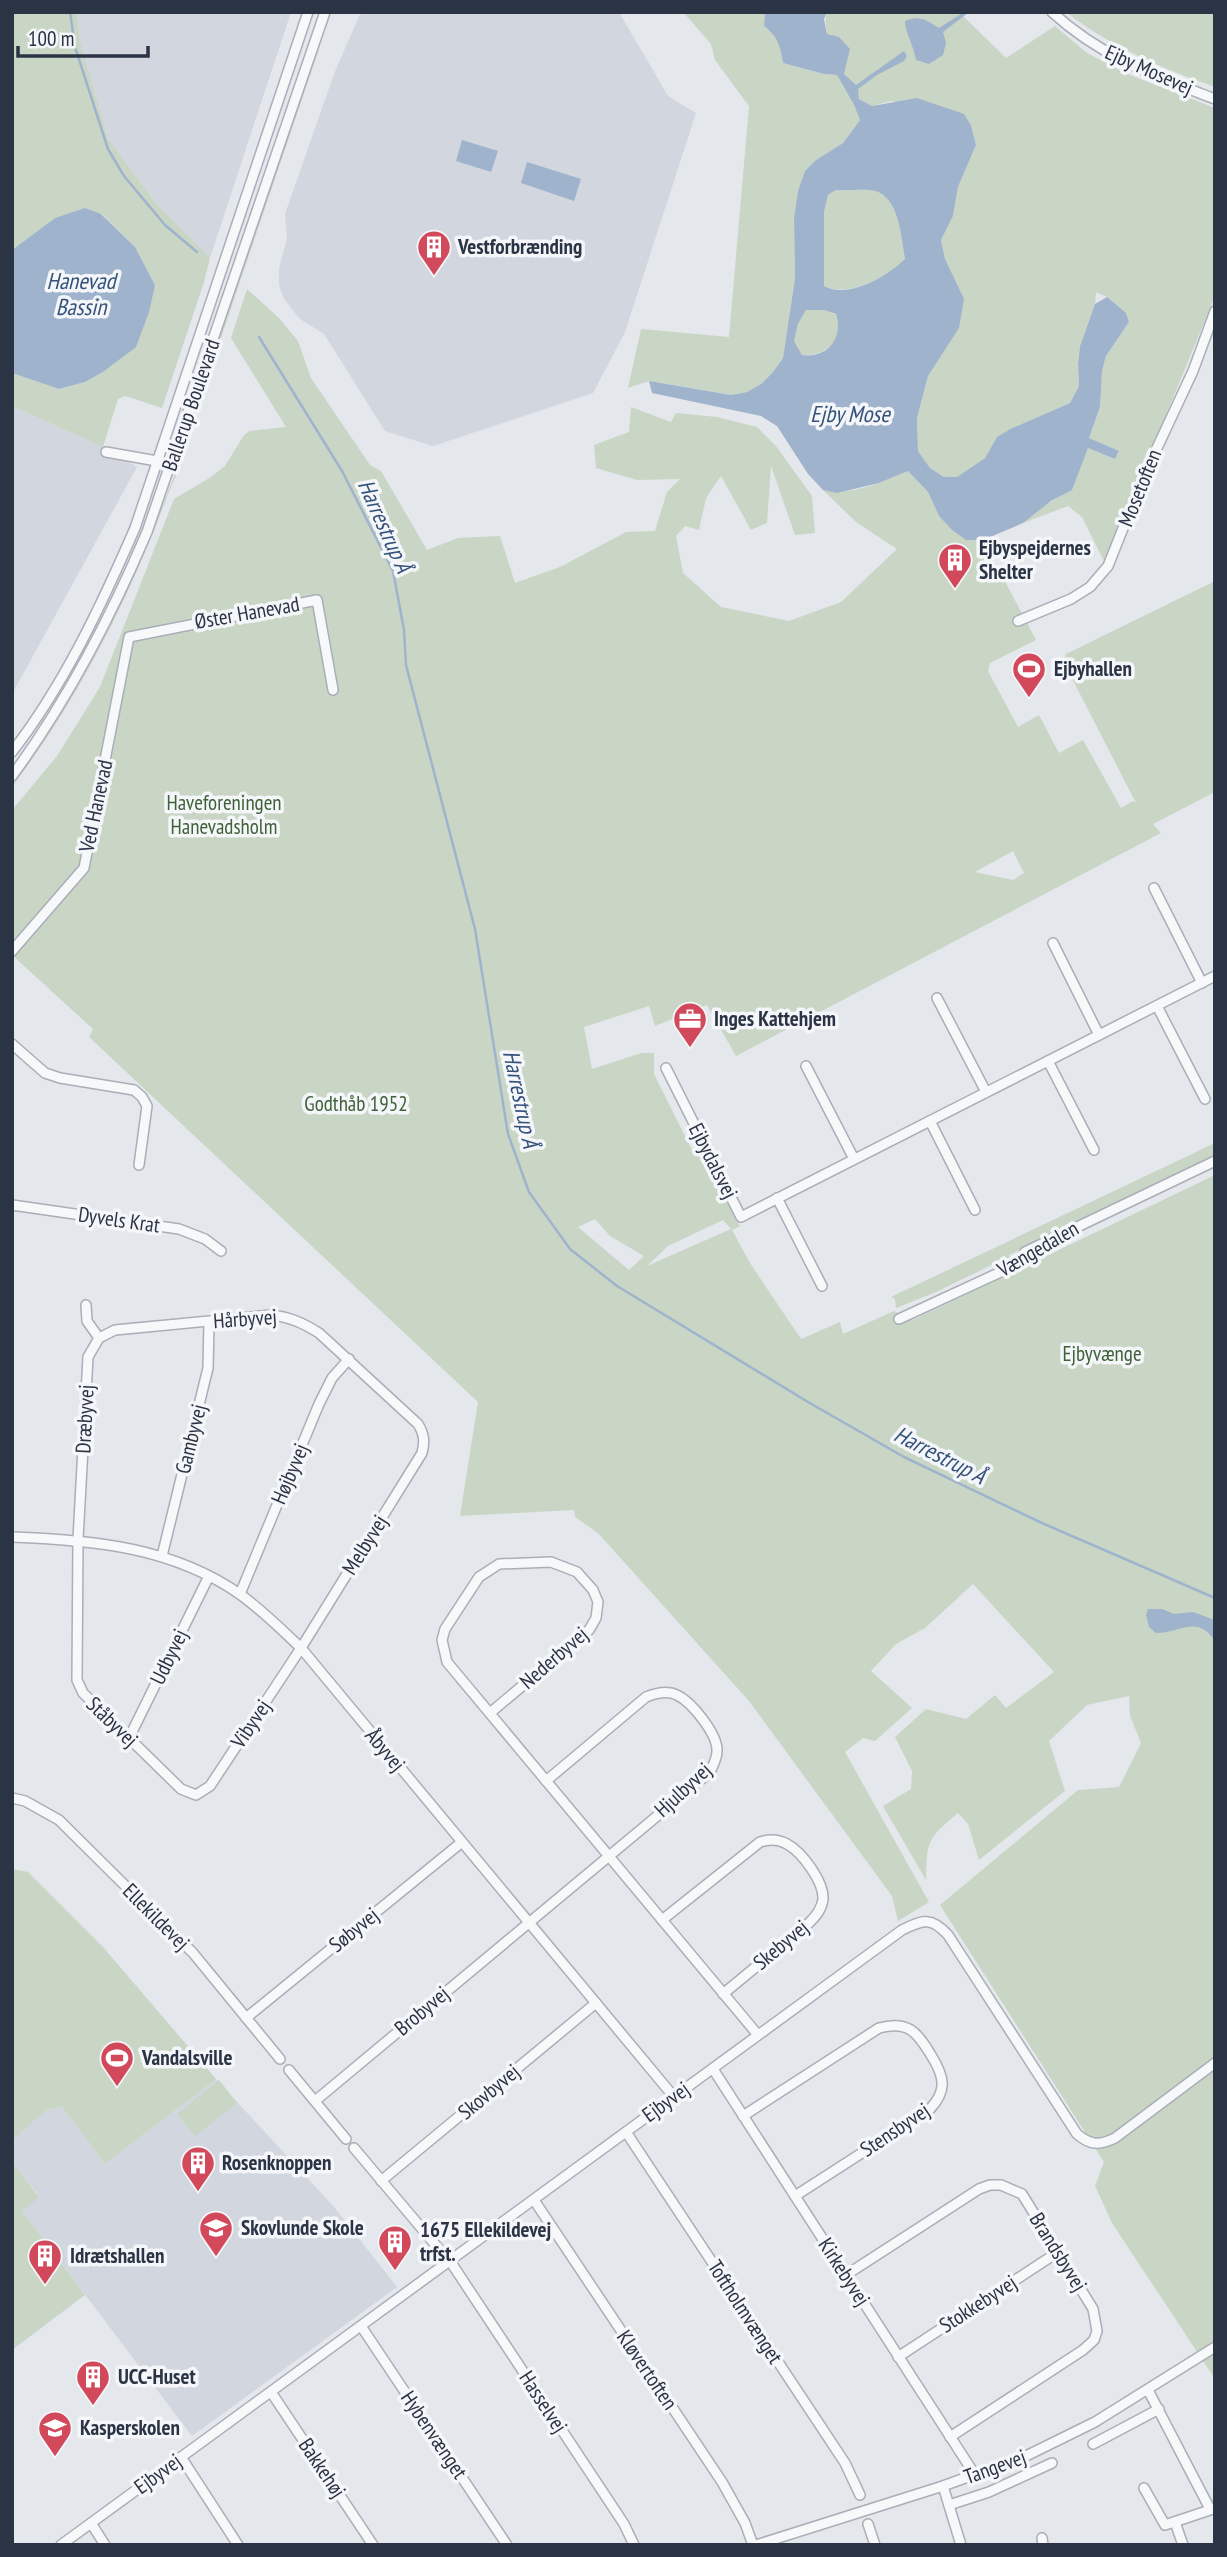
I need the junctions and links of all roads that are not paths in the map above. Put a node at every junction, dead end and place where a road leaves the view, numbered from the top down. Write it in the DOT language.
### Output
graph roads {
  1 [pos="307,12"];
  2 [pos="325,12"];
  3 [pos="1052,12"];
  4 [pos="1215,99"];
  5 [pos="1215,311"];
  6 [pos="106,452"];
  7 [pos="157,461"];
  8 [pos="1018,621"];
  9 [pos="129,636"];
  10 [pos="333,690"];
  11 [pos="12,752"];
  12 [pos="12,776"];
  13 [pos="1154,888"];
  14 [pos="1053,943"];
  15 [pos="12,951"];
  16 [pos="1215,976"];
  17 [pos="1202,983"];
  18 [pos="937,998"];
  19 [pos="1157,1006"];
  20 [pos="1099,1035"];
  21 [pos="12,1044"];
  22 [pos="1048,1061"];
  23 [pos="806,1066"];
  24 [pos="666,1068"];
  25 [pos="986,1092"];
  26 [pos="1205,1099"];
  27 [pos="930,1121"];
  28 [pos="1094,1150"];
  29 [pos="854,1159"];
  30 [pos="1215,1161"];
  31 [pos="139,1165"];
  32 [pos="777,1198"];
  33 [pos="12,1205"];
  34 [pos="975,1210"];
  35 [pos="221,1251"];
  36 [pos="822,1286"];
  37 [pos="86,1305"];
  38 [pos="899,1319"];
  39 [pos="209,1322"];
  40 [pos="99,1338"];
  41 [pos="349,1359"];
  42 [pos="424,1441"];
  43 [pos="12,1537"];
  44 [pos="78,1539"];
  45 [pos="162,1556"];
  46 [pos="209,1576"];
  47 [pos="240,1594"];
  48 [pos="301,1648"];
  49 [pos="490,1713"];
  50 [pos="129,1738"];
  51 [pos="546,1780"];
  52 [pos="195,1795"];
  53 [pos="12,1798"];
  54 [pos="462,1842"];
  55 [pos="609,1855"];
  56 [pos="662,1920"];
  57 [pos="529,1922"];
  58 [pos="723,1994"];
  59 [pos="596,2003"];
  60 [pos="246,2018"];
  61 [pos="758,2035"];
  62 [pos="280,2059"];
  63 [pos="1215,2063"];
  64 [pos="713,2069"];
  65 [pos="289,2070"];
  66 [pos="674,2097"];
  67 [pos="315,2101"];
  68 [pos="743,2116"];
  69 [pos="626,2132"];
  70 [pos="346,2139"];
  71 [pos="354,2148"];
  72 [pos="381,2180"];
  73 [pos="794,2196"];
  74 [pos="534,2200"];
  75 [pos="439,2249"];
  76 [pos="1058,2252"];
  77 [pos="450,2261"];
  78 [pos="846,2275"];
  79 [pos="361,2326"];
  80 [pos="1215,2347"];
  81 [pos="898,2357"];
  82 [pos="1149,2390"];
  83 [pos="271,2392"];
  84 [pos="1159,2409"];
  85 [pos="950,2437"];
  86 [pos="1093,2444"];
  87 [pos="181,2457"];
  88 [pos="1052,2463"];
  89 [pos="975,2475"];
  90 [pos="943,2486"];
  91 [pos="1144,2488"];
  92 [pos="860,2495"];
  93 [pos="949,2505"];
  94 [pos="1212,2509"];
  95 [pos="1175,2522"];
  96 [pos="91,2523"];
  97 [pos="868,2524"];
  98 [pos="1181,2544"];
  99 [pos="61,2545"];
  100 [pos="105,2545"];
  101 [pos="238,2545"];
  102 [pos="373,2545"];
  103 [pos="507,2545"];
  104 [pos="634,2545"];
  105 [pos="755,2545"];
  106 [pos="875,2545"];
  107 [pos="961,2545"];
  1 -- 7 [label="street, Ballerup Boulevard"];
  2 -- 12 [label="street, Ballerup Boulevard"];
  3 -- 4 [label="street, Ejby Mosevej"];
  5 -- 8 [label="street, Mosetoften"];
  6 -- 7 [label="street"];
  7 -- 11 [label="street, Ballerup Boulevard"];
  9 -- 10 [label="street, Øster Hanevad"];
  9 -- 15 [label="street, Ved Hanevad"];
  13 -- 17 [label="street"];
  14 -- 20 [label="street"];
  16 -- 17 [label="street, Ejbydalsvej"];
  17 -- 19 [label="street, Ejbydalsvej"];
  18 -- 25 [label="street"];
  19 -- 20 [label="street, Ejbydalsvej"];
  19 -- 26 [label="street"];
  20 -- 22 [label="street, Ejbydalsvej"];
  21 -- 31 [label="street"];
  22 -- 25 [label="street, Ejbydalsvej"];
  22 -- 28 [label="street"];
  23 -- 29 [label="street"];
  24 -- 32 [label="street, Ejbydalsvej"];
  25 -- 27 [label="street, Ejbydalsvej"];
  27 -- 29 [label="street, Ejbydalsvej"];
  27 -- 34 [label="street"];
  29 -- 32 [label="street, Ejbydalsvej"];
  30 -- 38 [label="street, Vængedalen"];
  32 -- 36 [label="street"];
  33 -- 35 [label="street, Dyvels Krat"];
  37 -- 40 [label="street"];
  39 -- 40 [label="street, Hårbyvej"];
  39 -- 41 [label="street, Hårbyvej"];
  39 -- 45 [label="street, Gambyvej"];
  40 -- 44 [label="street, Dræbyvej"];
  41 -- 42 [label="street, Hårbyvej"];
  41 -- 47 [label="street, Højbyvej"];
  42 -- 48 [label="street, Melbyvej"];
  43 -- 44 [label="street, Åbyvej"];
  44 -- 45 [label="street, Åbyvej"];
  44 -- 50 [label="street, Ståbyvej"];
  45 -- 46 [label="street, Åbyvej"];
  46 -- 47 [label="street, Åbyvej"];
  46 -- 50 [label="street, Udbyvej"];
  47 -- 48 [label="street, Åbyvej"];
  48 -- 52 [label="street, Vibyvej"];
  48 -- 54 [label="street, Åbyvej"];
  49 -- 49 [label="street, Nederbyvej"];
  49 -- 51 [label="street, Nederbyvej"];
  50 -- 52 [label="street, Ståbyvej"];
  51 -- 55 [label="street, Nederbyvej"];
  51 -- 55 [label="street, Hjulbyvej"];
  53 -- 60 [label="street, Ellekildevej"];
  54 -- 57 [label="street, Åbyvej"];
  54 -- 60 [label="street, Søbyvej"];
  55 -- 56 [label="street, Nederbyvej"];
  55 -- 57 [label="street, Hjulbyvej"];
  56 -- 58 [label="street, Nederbyvej"];
  56 -- 58 [label="street, Skebyvej"];
  57 -- 59 [label="street, Åbyvej"];
  57 -- 67 [label="street, Brobyvej"];
  58 -- 61 [label="street, Nederbyvej"];
  59 -- 66 [label="street, Åbyvej"];
  59 -- 72 [label="street, Skovbyvej"];
  60 -- 62 [label="street, Ellekildevej"];
  61 -- 63 [label="street, Ejbyvej"];
  61 -- 64 [label="street, Ejbyvej"];
  64 -- 66 [label="street, Ejbyvej"];
  64 -- 68 [label="street, Kirkebyvej"];
  65 -- 67 [label="street"];
  66 -- 69 [label="street, Ejbyvej"];
  67 -- 70 [label="street"];
  68 -- 73 [label="street, Kirkebyvej"];
  68 -- 73 [label="street, Stensbyvej"];
  69 -- 74 [label="street, Ejbyvej"];
  69 -- 92 [label="street, Toftholmvænget"];
  71 -- 72 [label="street"];
  72 -- 75 [label="street"];
  73 -- 78 [label="street, Kirkebyvej"];
  74 -- 77 [label="street, Ejbyvej"];
  74 -- 105 [label="street, Kløvertoften"];
  76 -- 78 [label="street, Brandsbyvej"];
  76 -- 81 [label="street, Stokkebyvej"];
  76 -- 85 [label="street, Brandsbyvej"];
  77 -- 79 [label="street, Ejbyvej"];
  77 -- 104 [label="street, Hasselvej"];
  78 -- 81 [label="street, Kirkebyvej"];
  79 -- 83 [label="street, Ejbyvej"];
  79 -- 103 [label="street, Hybenvænget"];
  80 -- 82 [label="street, Tangevej"];
  81 -- 85 [label="street, Kirkebyvej"];
  82 -- 84 [label="street"];
  82 -- 89 [label="street, Tangevej"];
  83 -- 87 [label="street, Ejbyvej"];
  83 -- 102 [label="street, Bakkehøj"];
  84 -- 86 [label="street"];
  84 -- 94 [label="street"];
  85 -- 89 [label="street, Kirkebyvej"];
  87 -- 96 [label="street, Ejbyvej"];
  87 -- 101 [label="street"];
  88 -- 93 [label="street"];
  89 -- 90 [label="street, Tangevej"];
  90 -- 93 [label="street"];
  90 -- 105 [label="street, Tangevej"];
  91 -- 95 [label="street"];
  93 -- 107 [label="street"];
  94 -- 95 [label="street"];
  95 -- 98 [label="street"];
  96 -- 99 [label="street, Ejbyvej"];
  96 -- 100 [label="street"];
  97 -- 106 [label="street"];
}
